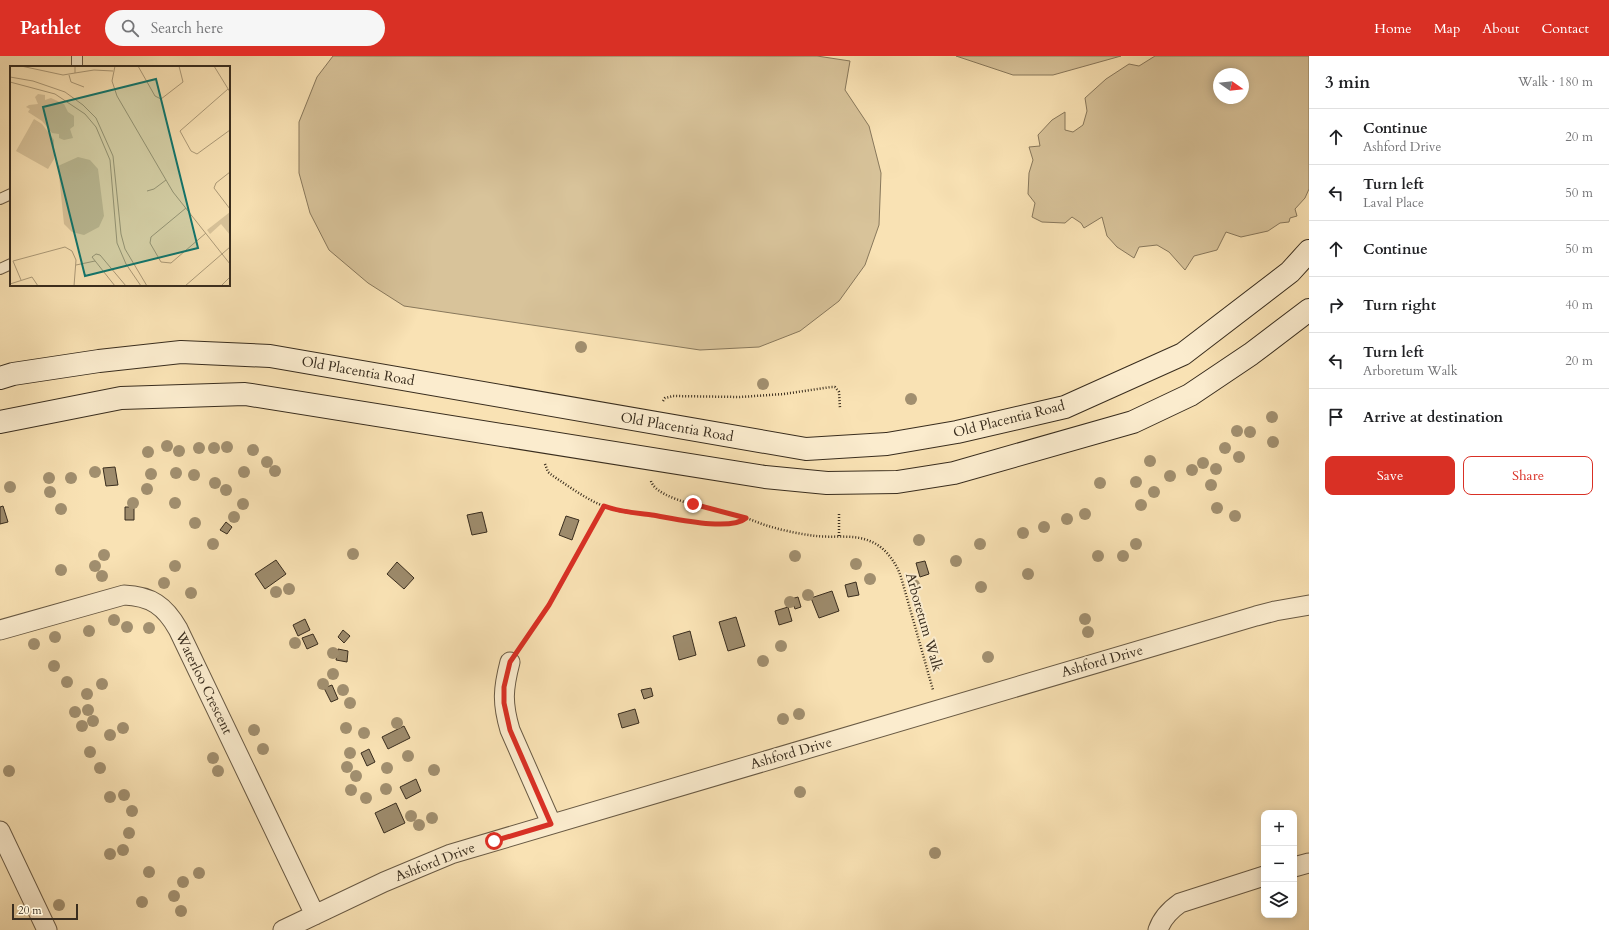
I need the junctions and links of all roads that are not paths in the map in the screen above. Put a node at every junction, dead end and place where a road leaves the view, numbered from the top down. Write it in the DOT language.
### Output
graph roads {
  1 [pos="10,195"];
  2 [pos="0,200"];
  3 [pos="1309,251"];
  4 [pos="10,264"];
  5 [pos="0,269"];
  6 [pos="1309,310"];
  7 [pos="0,378"];
  8 [pos="0,422"];
  9 [pos="1309,605"];
  10 [pos="0,630"];
  11 [pos="510,662"];
  12 [pos="551,824"];
  13 [pos="0,831"];
  14 [pos="1309,862"];
  15 [pos="1297,866"];
  16 [pos="1261,877"];
  17 [pos="315,915"];
  18 [pos="47,930"];
  19 [pos="283,930"];
  20 [pos="1158,930"];
  1 -- 2 [label="lane"];
  3 -- 7 [label="main road, Old Placentia Road"];
  4 -- 5 [label="lane"];
  6 -- 8 [label="main road"];
  9 -- 12 [label="street, Ashford Drive"];
  10 -- 17 [label="street, Waterloo Crescent"];
  11 -- 12 [label="street"];
  12 -- 17 [label="street, Ashford Drive"];
  13 -- 18 [label="street"];
  14 -- 15 [label="street"];
  16 -- 20 [label="street"];
  17 -- 19 [label="street, Ashford Drive"];
}
